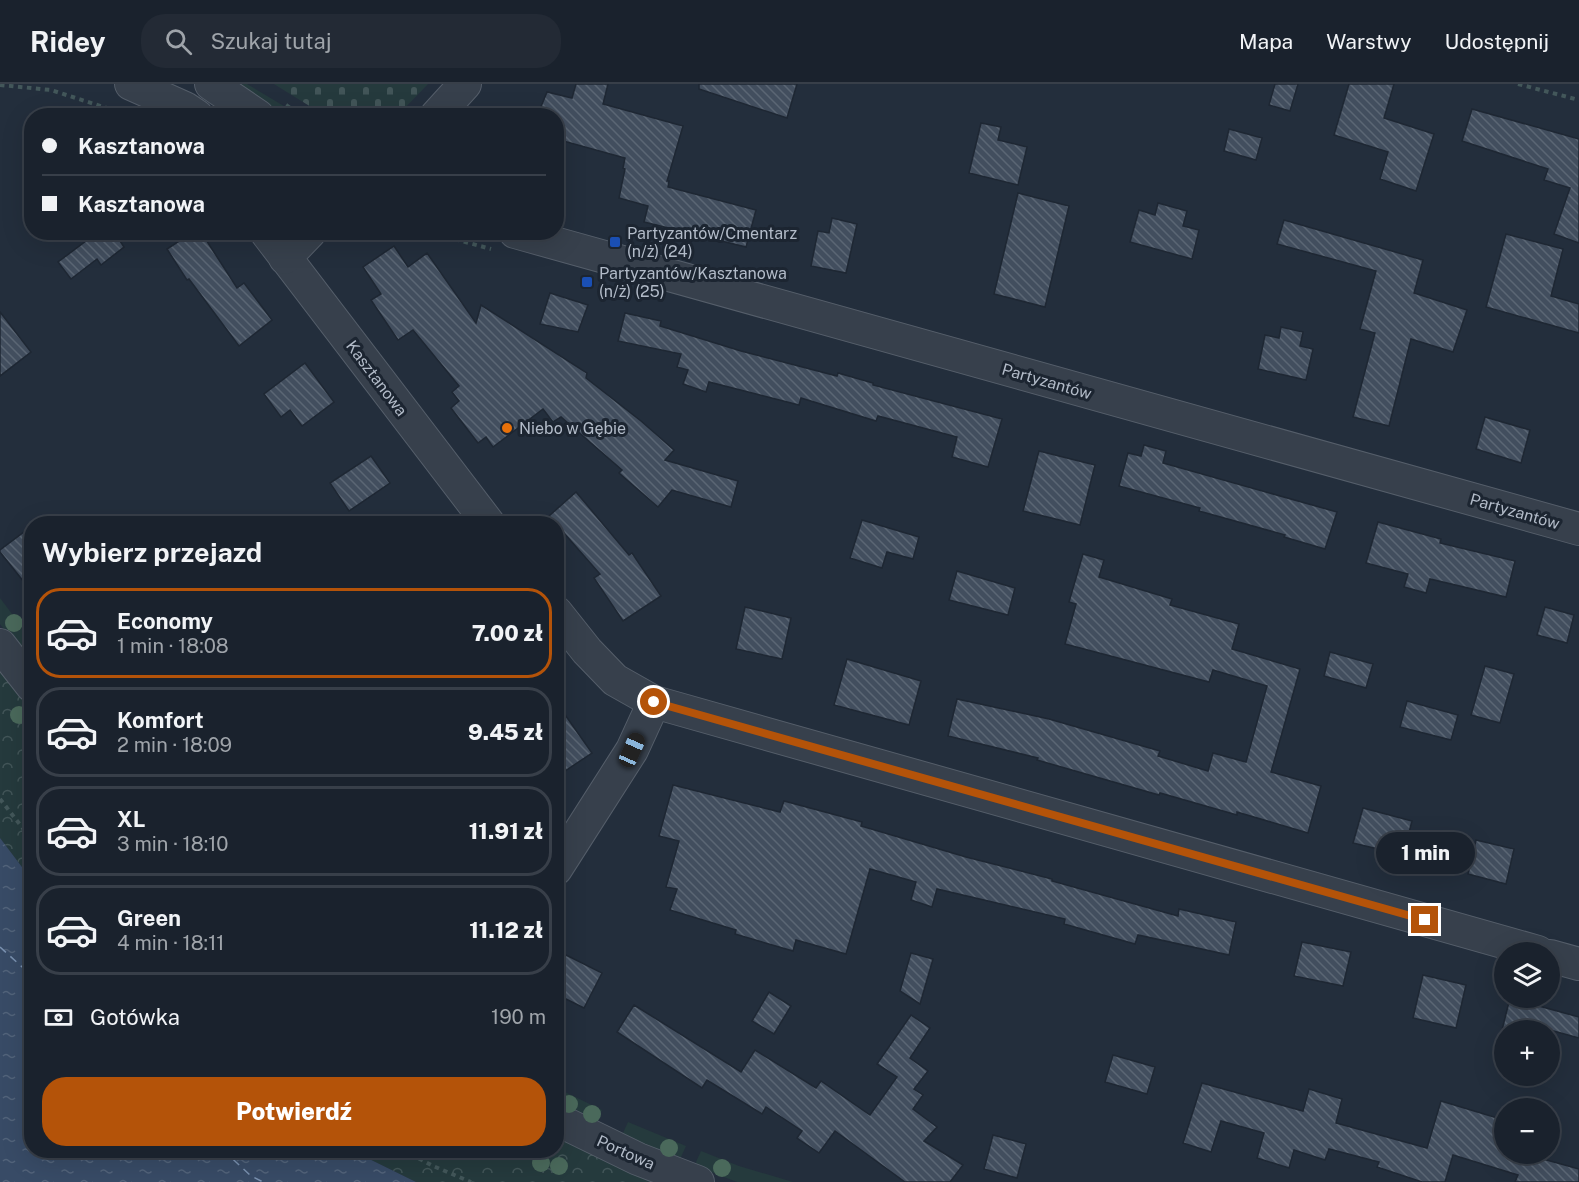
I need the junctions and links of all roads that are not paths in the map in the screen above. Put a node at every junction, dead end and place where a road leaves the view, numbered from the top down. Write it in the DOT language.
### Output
graph roads {
  1 [pos="118,84"];
  2 [pos="130,84"];
  3 [pos="211,84"];
  4 [pos="465,84"];
  5 [pos="151,108"];
  6 [pos="184,108"];
  7 [pos="246,108"];
  8 [pos="443,108"];
  9 [pos="272,240"];
  10 [pos="302,240"];
  11 [pos="544,240"];
  12 [pos="285,258"];
  13 [pos="483,516"];
  14 [pos="1579,529"];
  15 [pos="564,622"];
  16 [pos="0,645"];
  17 [pos="24,676"];
  18 [pos="654,702"];
  19 [pos="564,856"];
  20 [pos="1503,942"];
  21 [pos="1560,959"];
  22 [pos="1579,964"];
  23 [pos="564,1123"];
  24 [pos="698,1182"];
  1 -- 5 [label="street"];
  2 -- 6 [label="street"];
  3 -- 7 [label="street"];
  4 -- 8 [label="street"];
  9 -- 12 [label="street, Kasztanowa"];
  10 -- 12 [label="street"];
  11 -- 14 [label="street, Partyzantów"];
  12 -- 13 [label="street, Kasztanowa"];
  15 -- 18 [label="street"];
  16 -- 17 [label="street"];
  18 -- 19 [label="street"];
  18 -- 20 [label="street"];
  21 -- 22 [label="street"];
  23 -- 24 [label="street, Portowa"];
}
